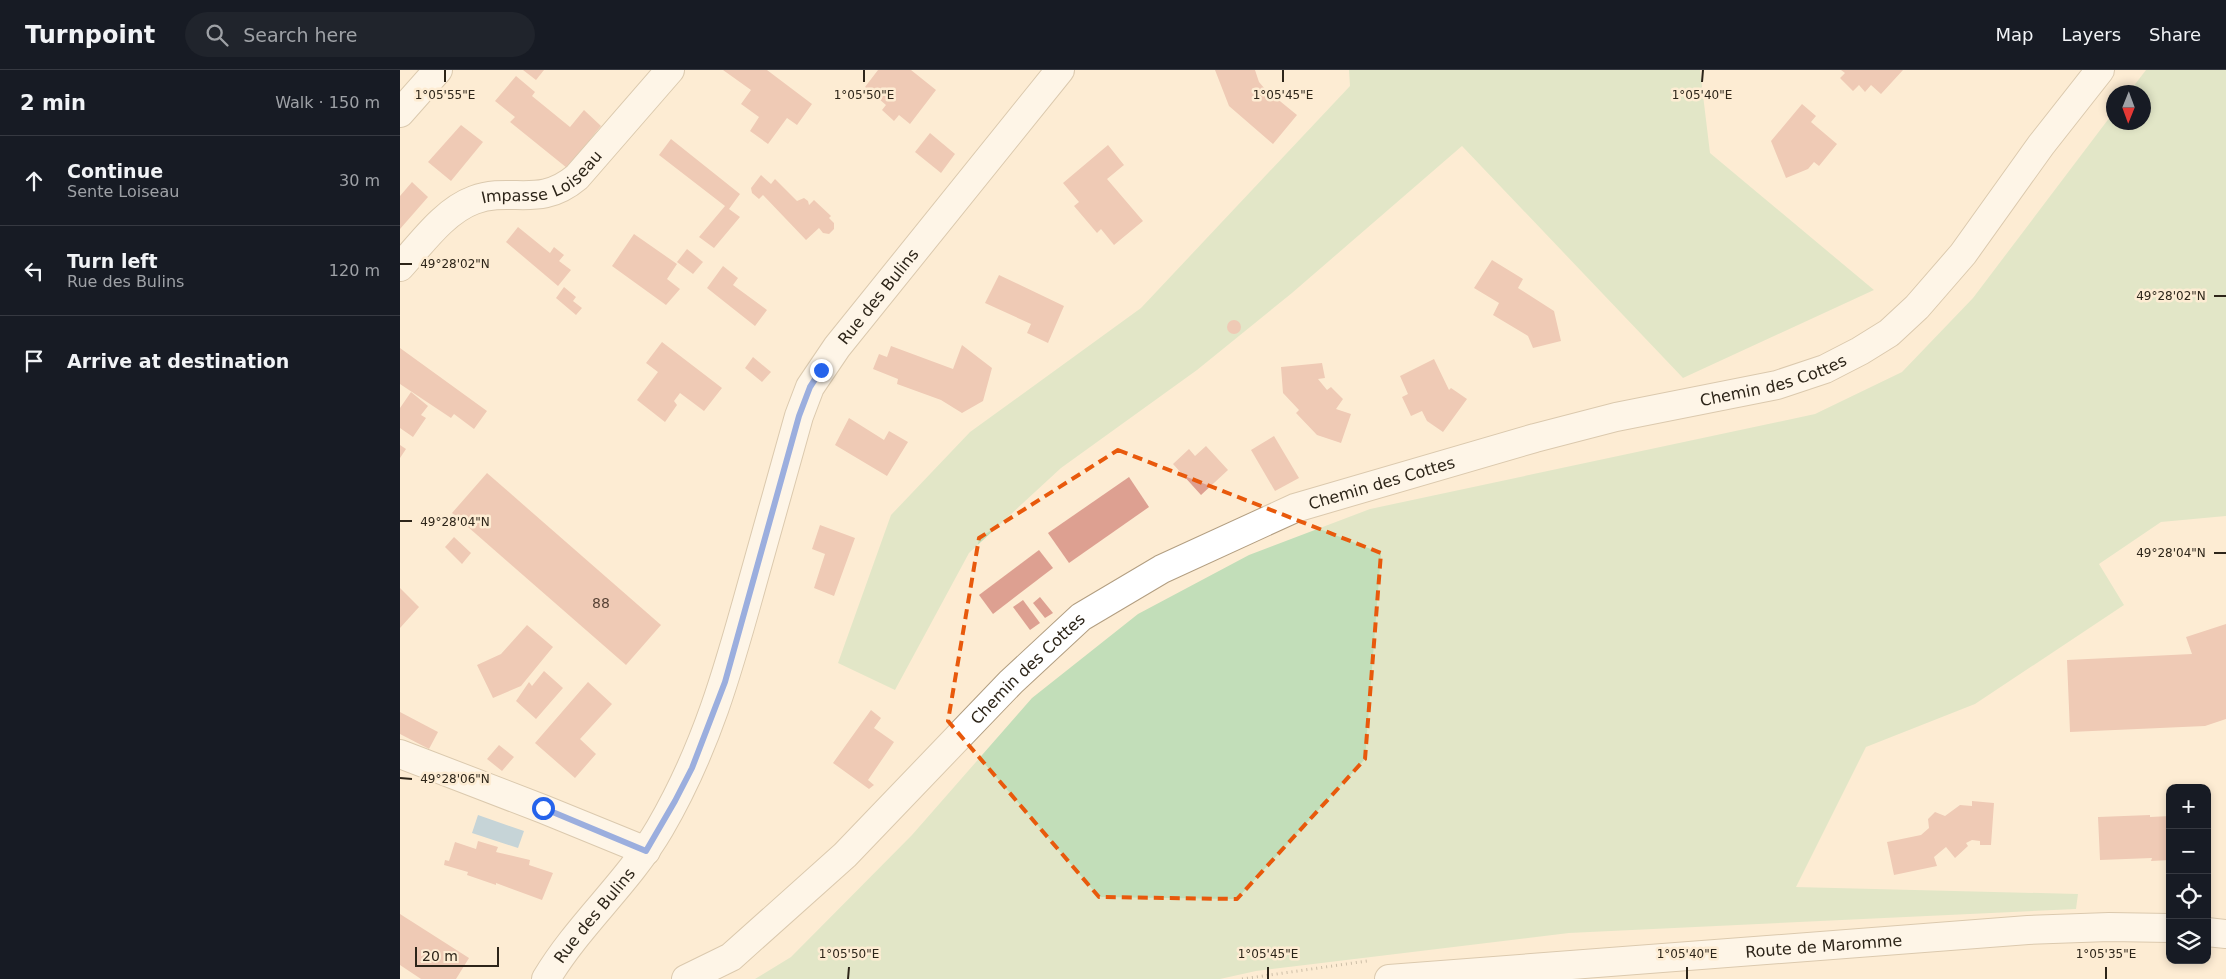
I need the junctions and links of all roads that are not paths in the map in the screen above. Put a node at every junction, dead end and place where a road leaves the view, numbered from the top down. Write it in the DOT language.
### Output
graph roads {
  1 [pos="438,70"];
  2 [pos="670,70"];
  3 [pos="1060,70"];
  4 [pos="2100,70"];
  5 [pos="400,113"];
  6 [pos="400,267"];
  7 [pos="400,754"];
  8 [pos="646,851"];
  9 [pos="2166,928"];
  10 [pos="2211,932"];
  11 [pos="2226,934"];
  12 [pos="546,979"];
  13 [pos="686,979"];
  14 [pos="1389,979"];
  1 -- 5 [label="street"];
  2 -- 6 [label="street, Impasse Loiseau"];
  3 -- 8 [label="street, Rue des Bulins"];
  4 -- 13 [label="street, Chemin des Cottes"];
  7 -- 8 [label="street"];
  8 -- 12 [label="street, Rue des Bulins"];
  9 -- 14 [label="street, Route de Maromme"];
  10 -- 11 [label="street"];
}
